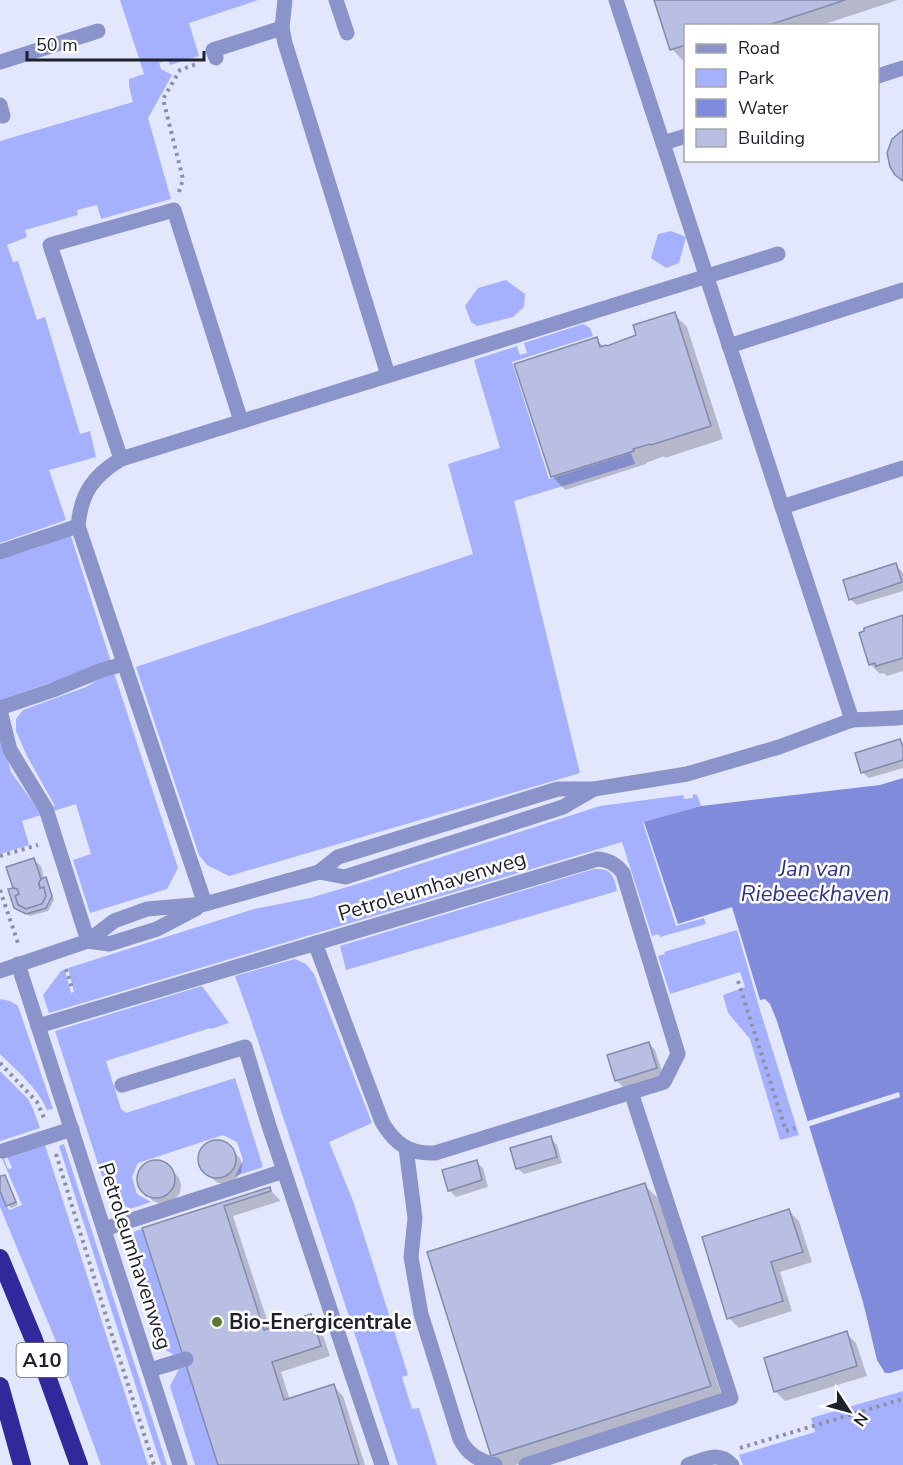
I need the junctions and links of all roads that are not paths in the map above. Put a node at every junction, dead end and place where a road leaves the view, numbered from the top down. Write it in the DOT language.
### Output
graph roads {
  1 [pos="285,0"];
  2 [pos="336,0"];
  3 [pos="616,0"];
  4 [pos="282,28"];
  5 [pos="98,31"];
  6 [pos="347,33"];
  7 [pos="216,58"];
  8 [pos="0,62"];
  9 [pos="903,68"];
  10 [pos="879,76"];
  11 [pos="684,137"];
  12 [pos="663,143"];
  13 [pos="778,254"];
  14 [pos="706,276"];
  15 [pos="903,290"];
  16 [pos="729,346"];
  17 [pos="388,375"];
  18 [pos="241,421"];
  19 [pos="121,459"];
  20 [pos="903,468"];
  21 [pos="782,507"];
  22 [pos="78,526"];
  23 [pos="0,552"];
  24 [pos="124,664"];
  25 [pos="0,709"];
  26 [pos="903,717"];
  27 [pos="852,720"];
  28 [pos="204,904"];
  29 [pos="88,941"];
  30 [pos="315,943"];
  31 [pos="22,963"];
  32 [pos="0,971"];
  33 [pos="39,1026"];
  34 [pos="122,1085"];
  35 [pos="631,1092"];
  36 [pos="72,1128"];
  37 [pos="406,1148"];
  38 [pos="3,1151"];
  39 [pos="284,1171"];
  40 [pos="104,1229"];
  41 [pos="0,1258"];
  42 [pos="186,1359"];
  43 [pos="150,1370"];
  44 [pos="0,1386"];
  45 [pos="729,1462"];
  46 [pos="22,1465"];
  47 [pos="79,1465"];
  48 [pos="180,1465"];
  49 [pos="382,1465"];
  50 [pos="495,1465"];
  51 [pos="526,1465"];
  52 [pos="688,1465"];
  1 -- 4 [label="street"];
  2 -- 6 [label="street"];
  3 -- 12 [label="street"];
  4 -- 7 [label="street"];
  4 -- 17 [label="street"];
  5 -- 8 [label="street"];
  9 -- 10 [label="street"];
  11 -- 12 [label="street"];
  12 -- 14 [label="street"];
  13 -- 14 [label="street"];
  14 -- 16 [label="street"];
  14 -- 17 [label="street"];
  15 -- 16 [label="street"];
  16 -- 21 [label="street"];
  17 -- 18 [label="street"];
  18 -- 19 [label="street"];
  18 -- 19 [label="street"];
  19 -- 22 [label="street"];
  20 -- 21 [label="street"];
  21 -- 27 [label="street"];
  22 -- 23 [label="street"];
  22 -- 24 [label="street"];
  24 -- 25 [label="street"];
  24 -- 28 [label="street"];
  25 -- 29 [label="street"];
  26 -- 27 [label="street"];
  27 -- 28 [label="street"];
  28 -- 29 [label="street"];
  28 -- 29 [label="street"];
  29 -- 31 [label="street"];
  30 -- 33 [label="street, Petroleumhavenweg"];
  30 -- 35 [label="street, Petroleumhavenweg"];
  30 -- 37 [label="street"];
  31 -- 32 [label="street"];
  31 -- 33 [label="street, Petroleumhavenweg"];
  33 -- 36 [label="street, Petroleumhavenweg"];
  34 -- 39 [label="street"];
  35 -- 37 [label="street"];
  35 -- 51 [label="street"];
  36 -- 38 [label="street"];
  36 -- 40 [label="street, Petroleumhavenweg"];
  37 -- 50 [label="street"];
  39 -- 40 [label="street"];
  39 -- 49 [label="street"];
  40 -- 43 [label="street, Petroleumhavenweg"];
  41 -- 47 [label="highway, A10"];
  42 -- 43 [label="street"];
  43 -- 48 [label="street, Petroleumhavenweg"];
  44 -- 46 [label="highway, A10"];
  45 -- 52 [label="street"];
}
